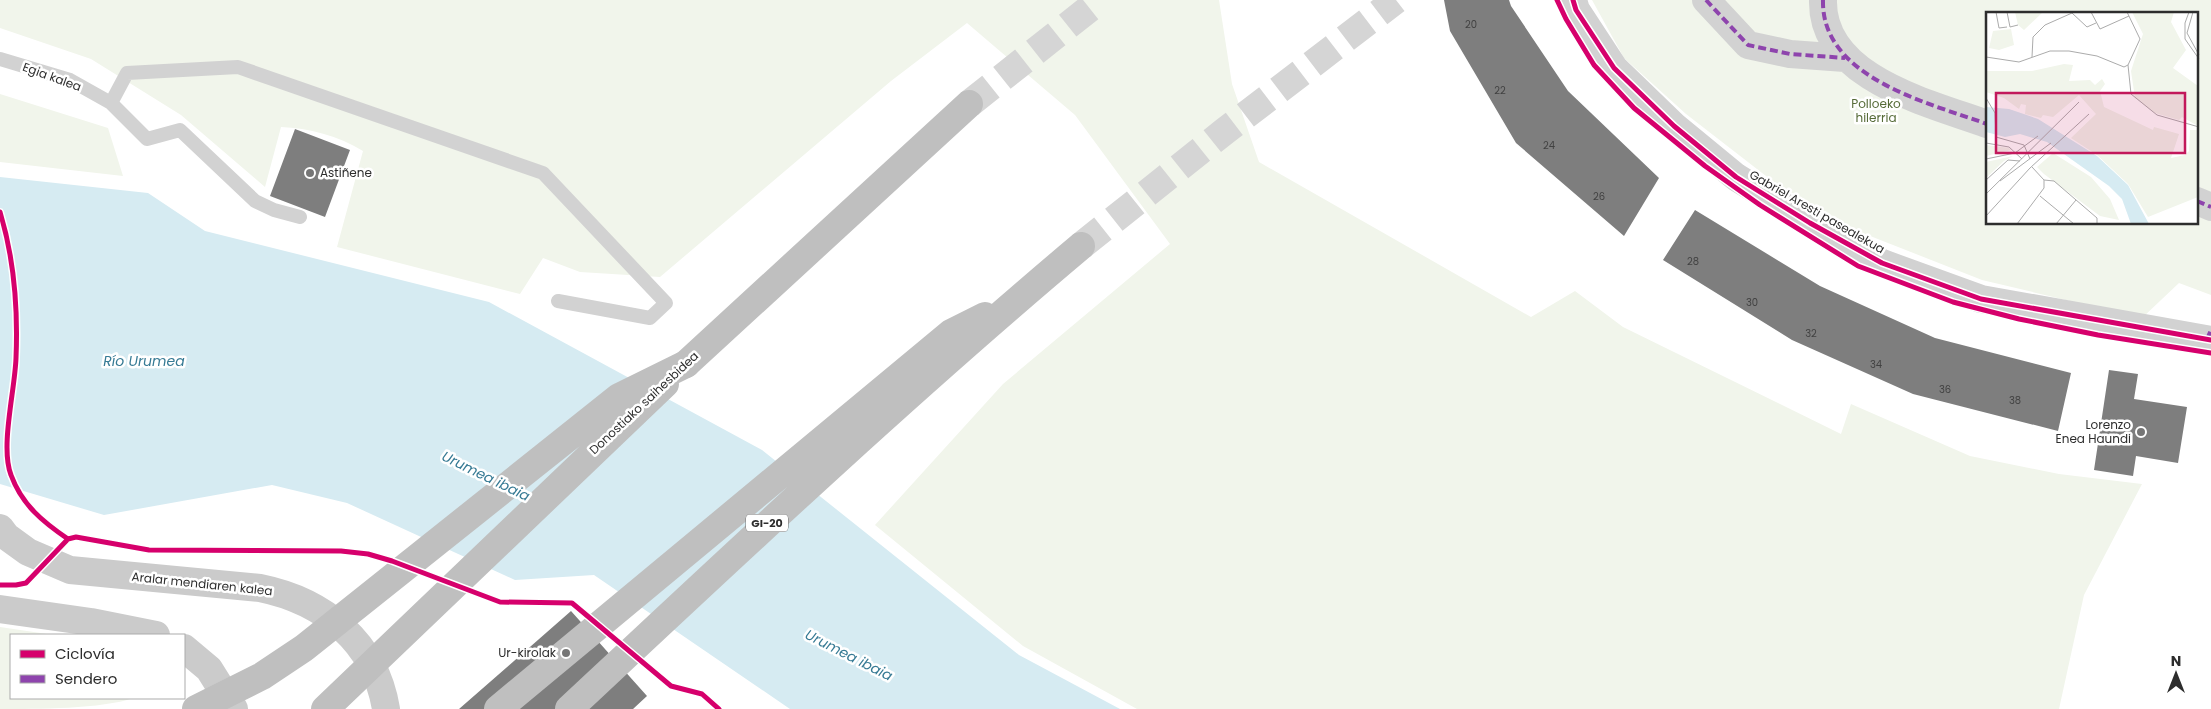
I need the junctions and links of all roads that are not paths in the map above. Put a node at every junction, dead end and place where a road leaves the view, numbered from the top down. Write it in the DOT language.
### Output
graph roads {
  1 [pos="1573,0"];
  2 [pos="1706,0"];
  3 [pos="1823,0"];
  4 [pos="1845,58"];
  5 [pos="0,59"];
  6 [pos="111,102"];
  7 [pos="969,104"];
  8 [pos="1986,124"];
  9 [pos="2198,201"];
  10 [pos="2211,207"];
  11 [pos="300,217"];
  12 [pos="1081,246"];
  13 [pos="558,301"];
  14 [pos="2210,336"];
  15 [pos="961,338"];
  16 [pos="686,364"];
  17 [pos="0,528"];
  18 [pos="0,609"];
  19 [pos="151,634"];
  20 [pos="185,649"];
  21 [pos="196,709"];
  22 [pos="234,709"];
  23 [pos="325,709"];
  24 [pos="386,709"];
  25 [pos="498,709"];
  26 [pos="569,709"];
  1 -- 14 [label="street, Gabriel Aresti pasealekua"];
  2 -- 4 [label="street"];
  3 -- 4 [label="street"];
  4 -- 8 [label="street"];
  5 -- 6 [label="lane, Egia kalea"];
  6 -- 11 [label="lane, Egia kalea"];
  6 -- 13 [label="lane"];
  7 -- 16 [label="highway, Donostiako saihesbidea"];
  9 -- 10 [label="street"];
  12 -- 15 [label="highway, GI-20"];
  15 -- 25 [label="highway"];
  15 -- 26 [label="highway, GI-20"];
  16 -- 21 [label="highway, bridge"];
  16 -- 23 [label="highway, Donostiako saihesbidea, bridge"];
  17 -- 24 [label="street, Aralar mendiaren kalea"];
  18 -- 19 [label="street"];
  20 -- 22 [label="street"];
}
